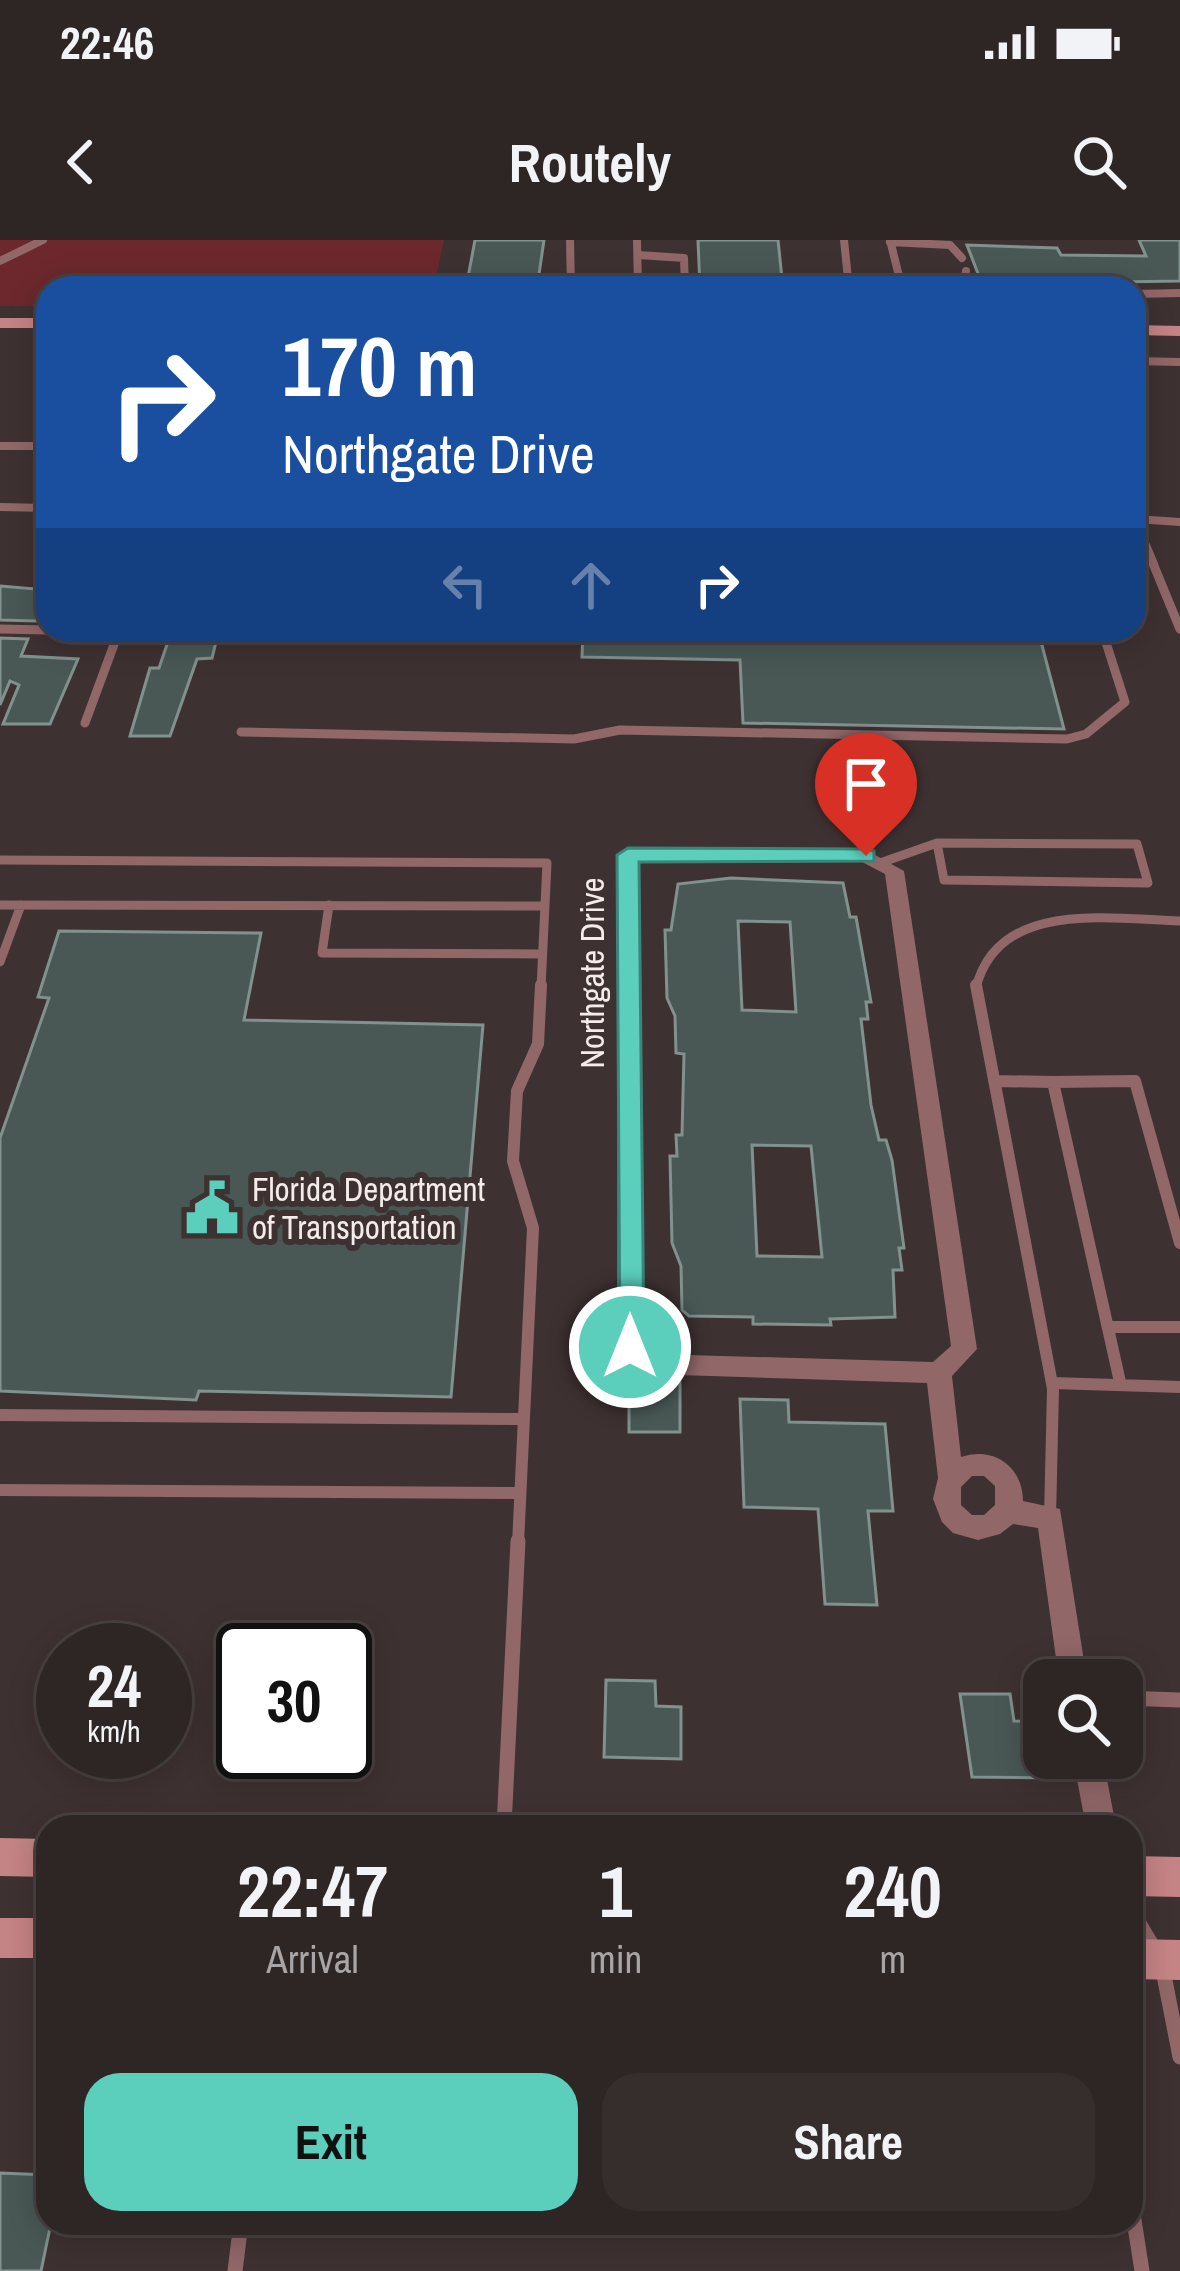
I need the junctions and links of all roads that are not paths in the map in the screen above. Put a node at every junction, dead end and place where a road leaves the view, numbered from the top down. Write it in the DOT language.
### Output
graph roads {
  1 [pos="43,240"];
  2 [pos="570,240"];
  3 [pos="637,240"];
  4 [pos="844,240"];
  5 [pos="890,241"];
  6 [pos="638,255"];
  7 [pos="962,258"];
  8 [pos="0,261"];
  9 [pos="966,271"];
  10 [pos="571,276"];
  11 [pos="638,276"];
  12 [pos="685,276"];
  13 [pos="848,276"];
  14 [pos="899,276"];
  15 [pos="965,276"];
  16 [pos="1180,293"];
  17 [pos="1146,294"];
  18 [pos="0,323"];
  19 [pos="36,323"];
  20 [pos="1146,330"];
  21 [pos="1180,331"];
  22 [pos="1146,361"];
  23 [pos="1180,362"];
  24 [pos="0,446"];
  25 [pos="36,446"];
  26 [pos="0,507"];
  27 [pos="36,508"];
  28 [pos="1146,519"];
  29 [pos="1180,522"];
  30 [pos="1146,545"];
  31 [pos="0,629"];
  32 [pos="1180,629"];
  33 [pos="36,630"];
  34 [pos="115,642"];
  35 [pos="1106,642"];
  36 [pos="85,724"];
  37 [pos="241,731"];
  38 [pos="938,842"];
  39 [pos="0,860"];
  40 [pos="880,863"];
  41 [pos="0,904"];
  42 [pos="21,904"];
  43 [pos="329,905"];
  44 [pos="544,906"];
  45 [pos="1180,921"];
  46 [pos="542,954"];
  47 [pos="0,962"];
  48 [pos="994,1082"];
  49 [pos="1053,1082"];
  50 [pos="1180,1243"];
  51 [pos="1108,1327"];
  52 [pos="1180,1328"];
  53 [pos="939,1373"];
  54 [pos="1120,1382"];
  55 [pos="1052,1383"];
  56 [pos="1180,1387"];
  57 [pos="0,1415"];
  58 [pos="521,1419"];
  59 [pos="950,1474"];
  60 [pos="0,1490"];
  61 [pos="518,1492"];
  62 [pos="1009,1511"];
  63 [pos="1050,1518"];
  64 [pos="1069,1659"];
  65 [pos="1143,1699"];
  66 [pos="1180,1700"];
  67 [pos="1092,1779"];
  68 [pos="505,1815"];
  69 [pos="1099,1815"];
  70 [pos="0,1857"];
  71 [pos="36,1858"];
  72 [pos="1143,1876"];
  73 [pos="1180,1877"];
  74 [pos="1143,1933"];
  75 [pos="0,1937"];
  76 [pos="36,1938"];
  77 [pos="1157,1960"];
  78 [pos="1180,2057"];
  79 [pos="240,2235"];
  80 [pos="1136,2235"];
  81 [pos="235,2271"];
  82 [pos="1142,2271"];
  1 -- 8 [label="lane"];
  2 -- 10 [label="lane"];
  3 -- 6 [label="lane"];
  4 -- 13 [label="lane"];
  5 -- 7 [label="lane"];
  5 -- 14 [label="lane"];
  6 -- 11 [label="lane"];
  6 -- 12 [label="lane"];
  9 -- 15 [label="lane"];
  16 -- 17 [label="lane"];
  18 -- 19 [label="street"];
  20 -- 21 [label="street"];
  22 -- 23 [label="lane"];
  24 -- 25 [label="lane"];
  26 -- 27 [label="lane"];
  28 -- 29 [label="lane"];
  30 -- 32 [label="lane"];
  31 -- 33 [label="lane"];
  34 -- 36 [label="lane"];
  35 -- 37 [label="lane"];
  38 -- 38 [label="lane"];
  38 -- 40 [label="lane"];
  39 -- 44 [label="lane"];
  40 -- 53 [label="street"];
  40 -- 53 [label="street, Northgate Drive"];
  41 -- 42 [label="lane"];
  42 -- 43 [label="lane"];
  42 -- 47 [label="lane"];
  43 -- 44 [label="lane"];
  43 -- 46 [label="lane"];
  44 -- 46 [label="lane"];
  45 -- 48 [label="lane"];
  46 -- 58 [label="lane"];
  48 -- 49 [label="lane"];
  48 -- 55 [label="lane"];
  49 -- 50 [label="lane"];
  49 -- 51 [label="lane"];
  51 -- 52 [label="lane"];
  51 -- 54 [label="lane"];
  53 -- 59 [label="street"];
  54 -- 55 [label="lane"];
  54 -- 56 [label="lane"];
  55 -- 63 [label="lane"];
  57 -- 58 [label="lane"];
  58 -- 61 [label="lane"];
  59 -- 62 [label="street"];
  59 -- 62 [label="street"];
  60 -- 61 [label="lane"];
  61 -- 68 [label="lane"];
  62 -- 63 [label="street"];
  63 -- 64 [label="street"];
  65 -- 66 [label="lane"];
  67 -- 69 [label="street"];
  70 -- 71 [label="street"];
  72 -- 73 [label="street"];
  74 -- 77 [label="lane"];
  75 -- 76 [label="street"];
  77 -- 78 [label="lane"];
  79 -- 81 [label="lane"];
  80 -- 82 [label="lane"];
}
